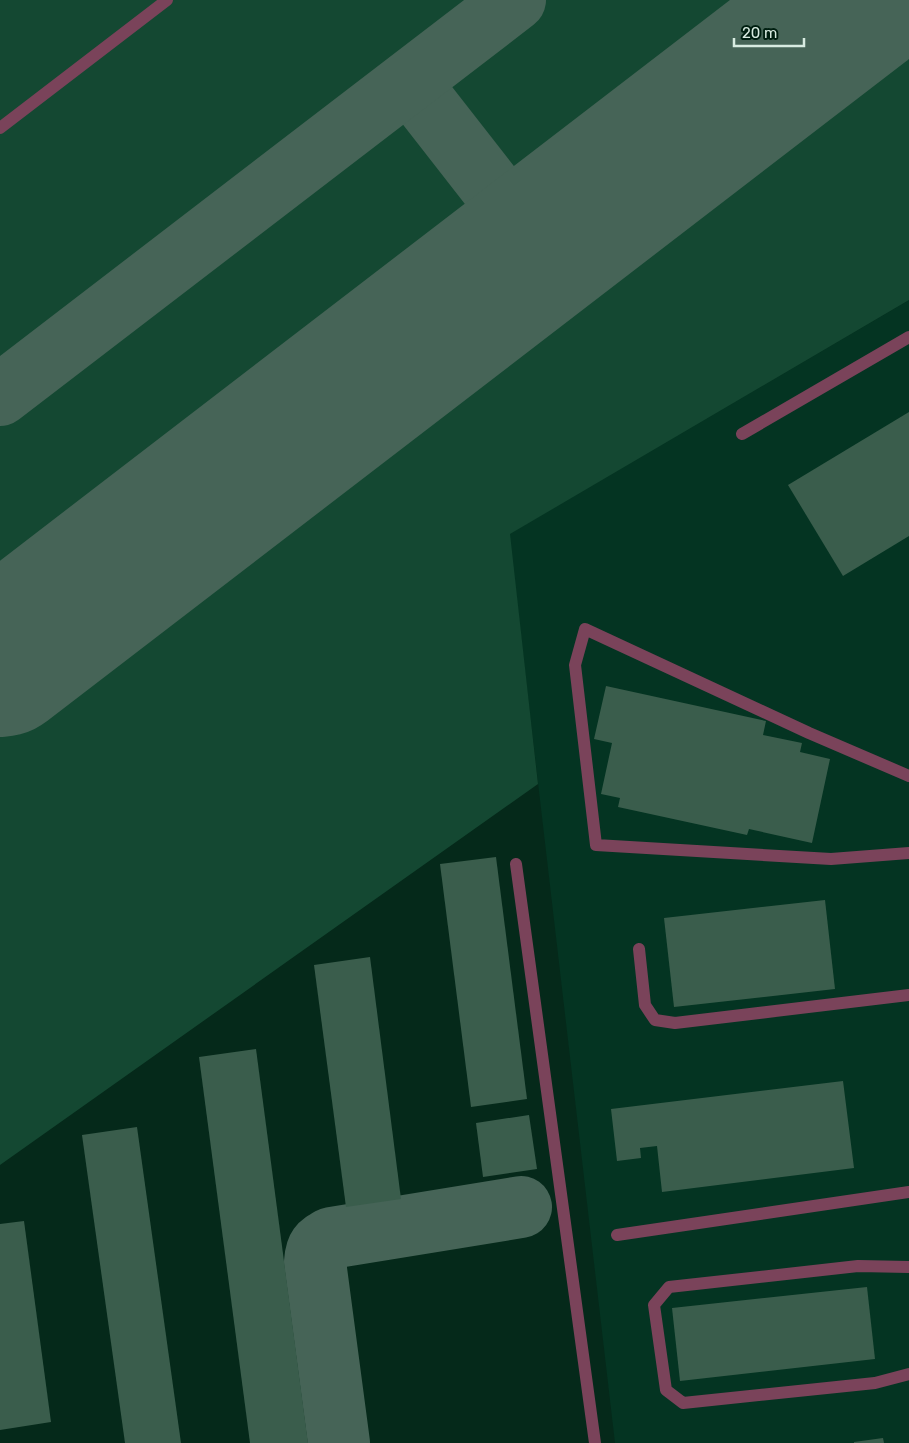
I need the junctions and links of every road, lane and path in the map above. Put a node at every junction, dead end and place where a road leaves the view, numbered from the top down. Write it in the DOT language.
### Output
graph roads {
  1 [pos="167,0"];
  2 [pos="0,128"];
  3 [pos="909,337"];
  4 [pos="742,434"];
  5 [pos="909,776"];
  6 [pos="909,853"];
  7 [pos="516,864"];
  8 [pos="639,949"];
  9 [pos="909,995"];
  10 [pos="909,1192"];
  11 [pos="617,1235"];
  12 [pos="909,1267"];
  13 [pos="909,1374"];
  14 [pos="595,1443"];
  1 -- 2 [label="lane"];
  3 -- 4 [label="lane"];
  5 -- 6 [label="lane"];
  7 -- 14 [label="lane"];
  8 -- 9 [label="lane"];
  10 -- 11 [label="lane"];
  12 -- 13 [label="lane"];
}
